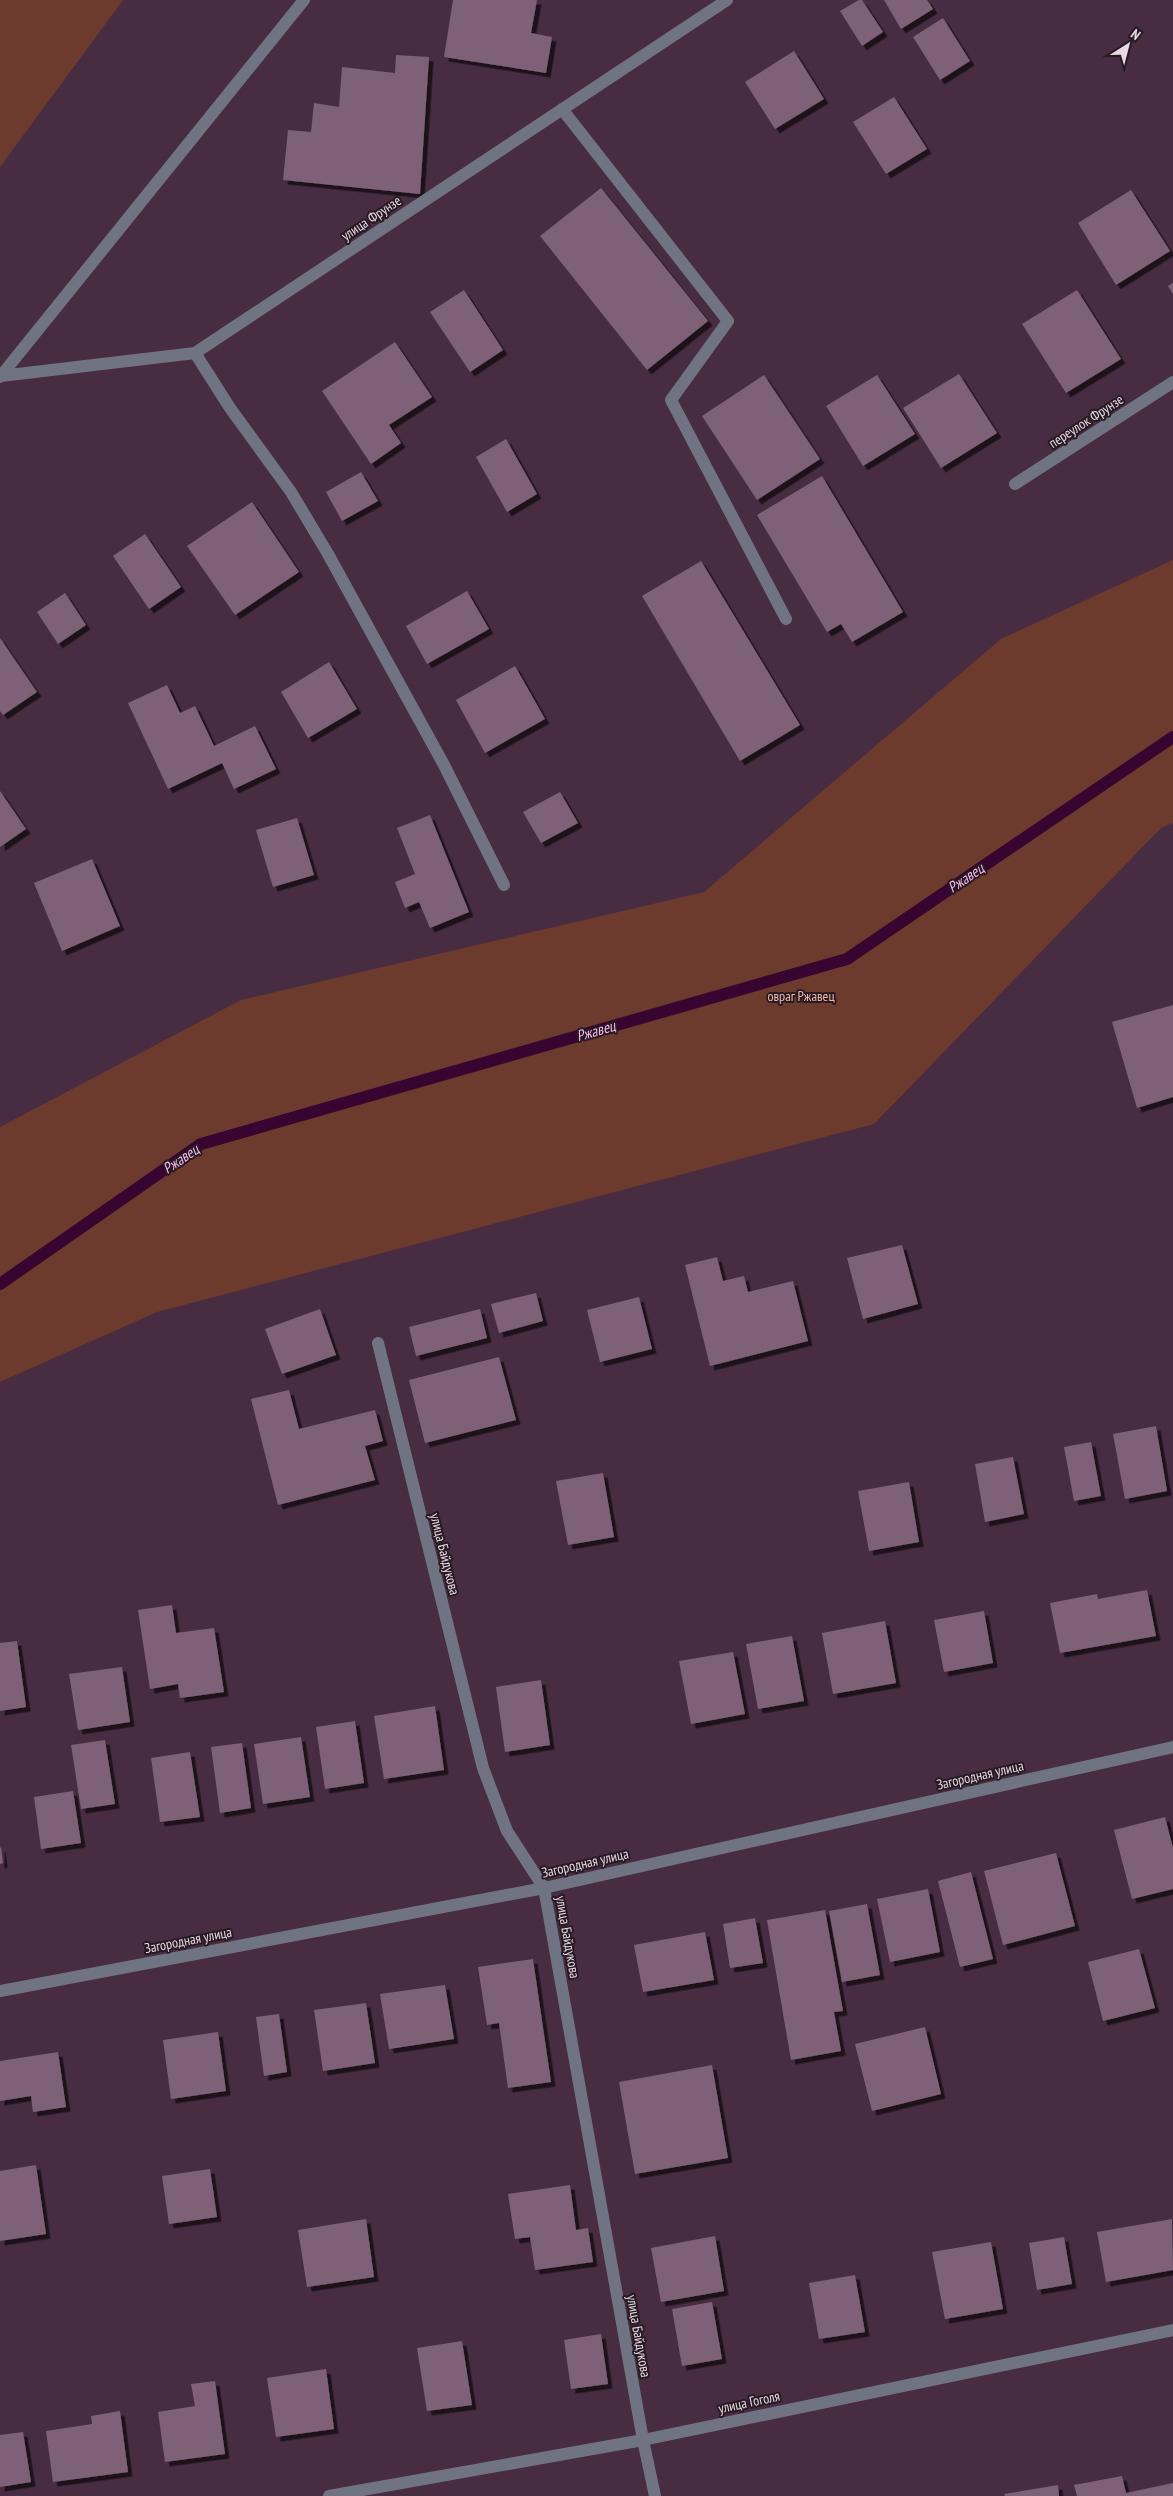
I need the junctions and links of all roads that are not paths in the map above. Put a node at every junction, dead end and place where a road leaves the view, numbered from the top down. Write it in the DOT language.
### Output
graph roads {
  1 [pos="304,0"];
  2 [pos="726,0"];
  3 [pos="562,109"];
  4 [pos="194,353"];
  5 [pos="0,377"];
  6 [pos="1173,382"];
  7 [pos="1015,484"];
  8 [pos="786,619"];
  9 [pos="504,885"];
  10 [pos="378,1343"];
  11 [pos="1173,1747"];
  12 [pos="544,1888"];
  13 [pos="0,1991"];
  14 [pos="1173,2330"];
  15 [pos="643,2440"];
  16 [pos="329,2496"];
  17 [pos="655,2496"];
  1 -- 5 [label="street, улица Фрунзе"];
  2 -- 3 [label="street, улица Фрунзе"];
  3 -- 4 [label="street, улица Фрунзе"];
  3 -- 8 [label="street"];
  4 -- 5 [label="street, улица Фрунзе"];
  4 -- 9 [label="street"];
  6 -- 7 [label="street, переулок Фрунзе"];
  10 -- 12 [label="street, улица Байдукова"];
  11 -- 12 [label="street, Загородная улица"];
  12 -- 13 [label="street, Загородная улица"];
  12 -- 15 [label="street, улица Байдукова"];
  14 -- 15 [label="street, улица Гоголя"];
  15 -- 16 [label="street, улица Гоголя"];
  15 -- 17 [label="street, улица Байдукова"];
}
